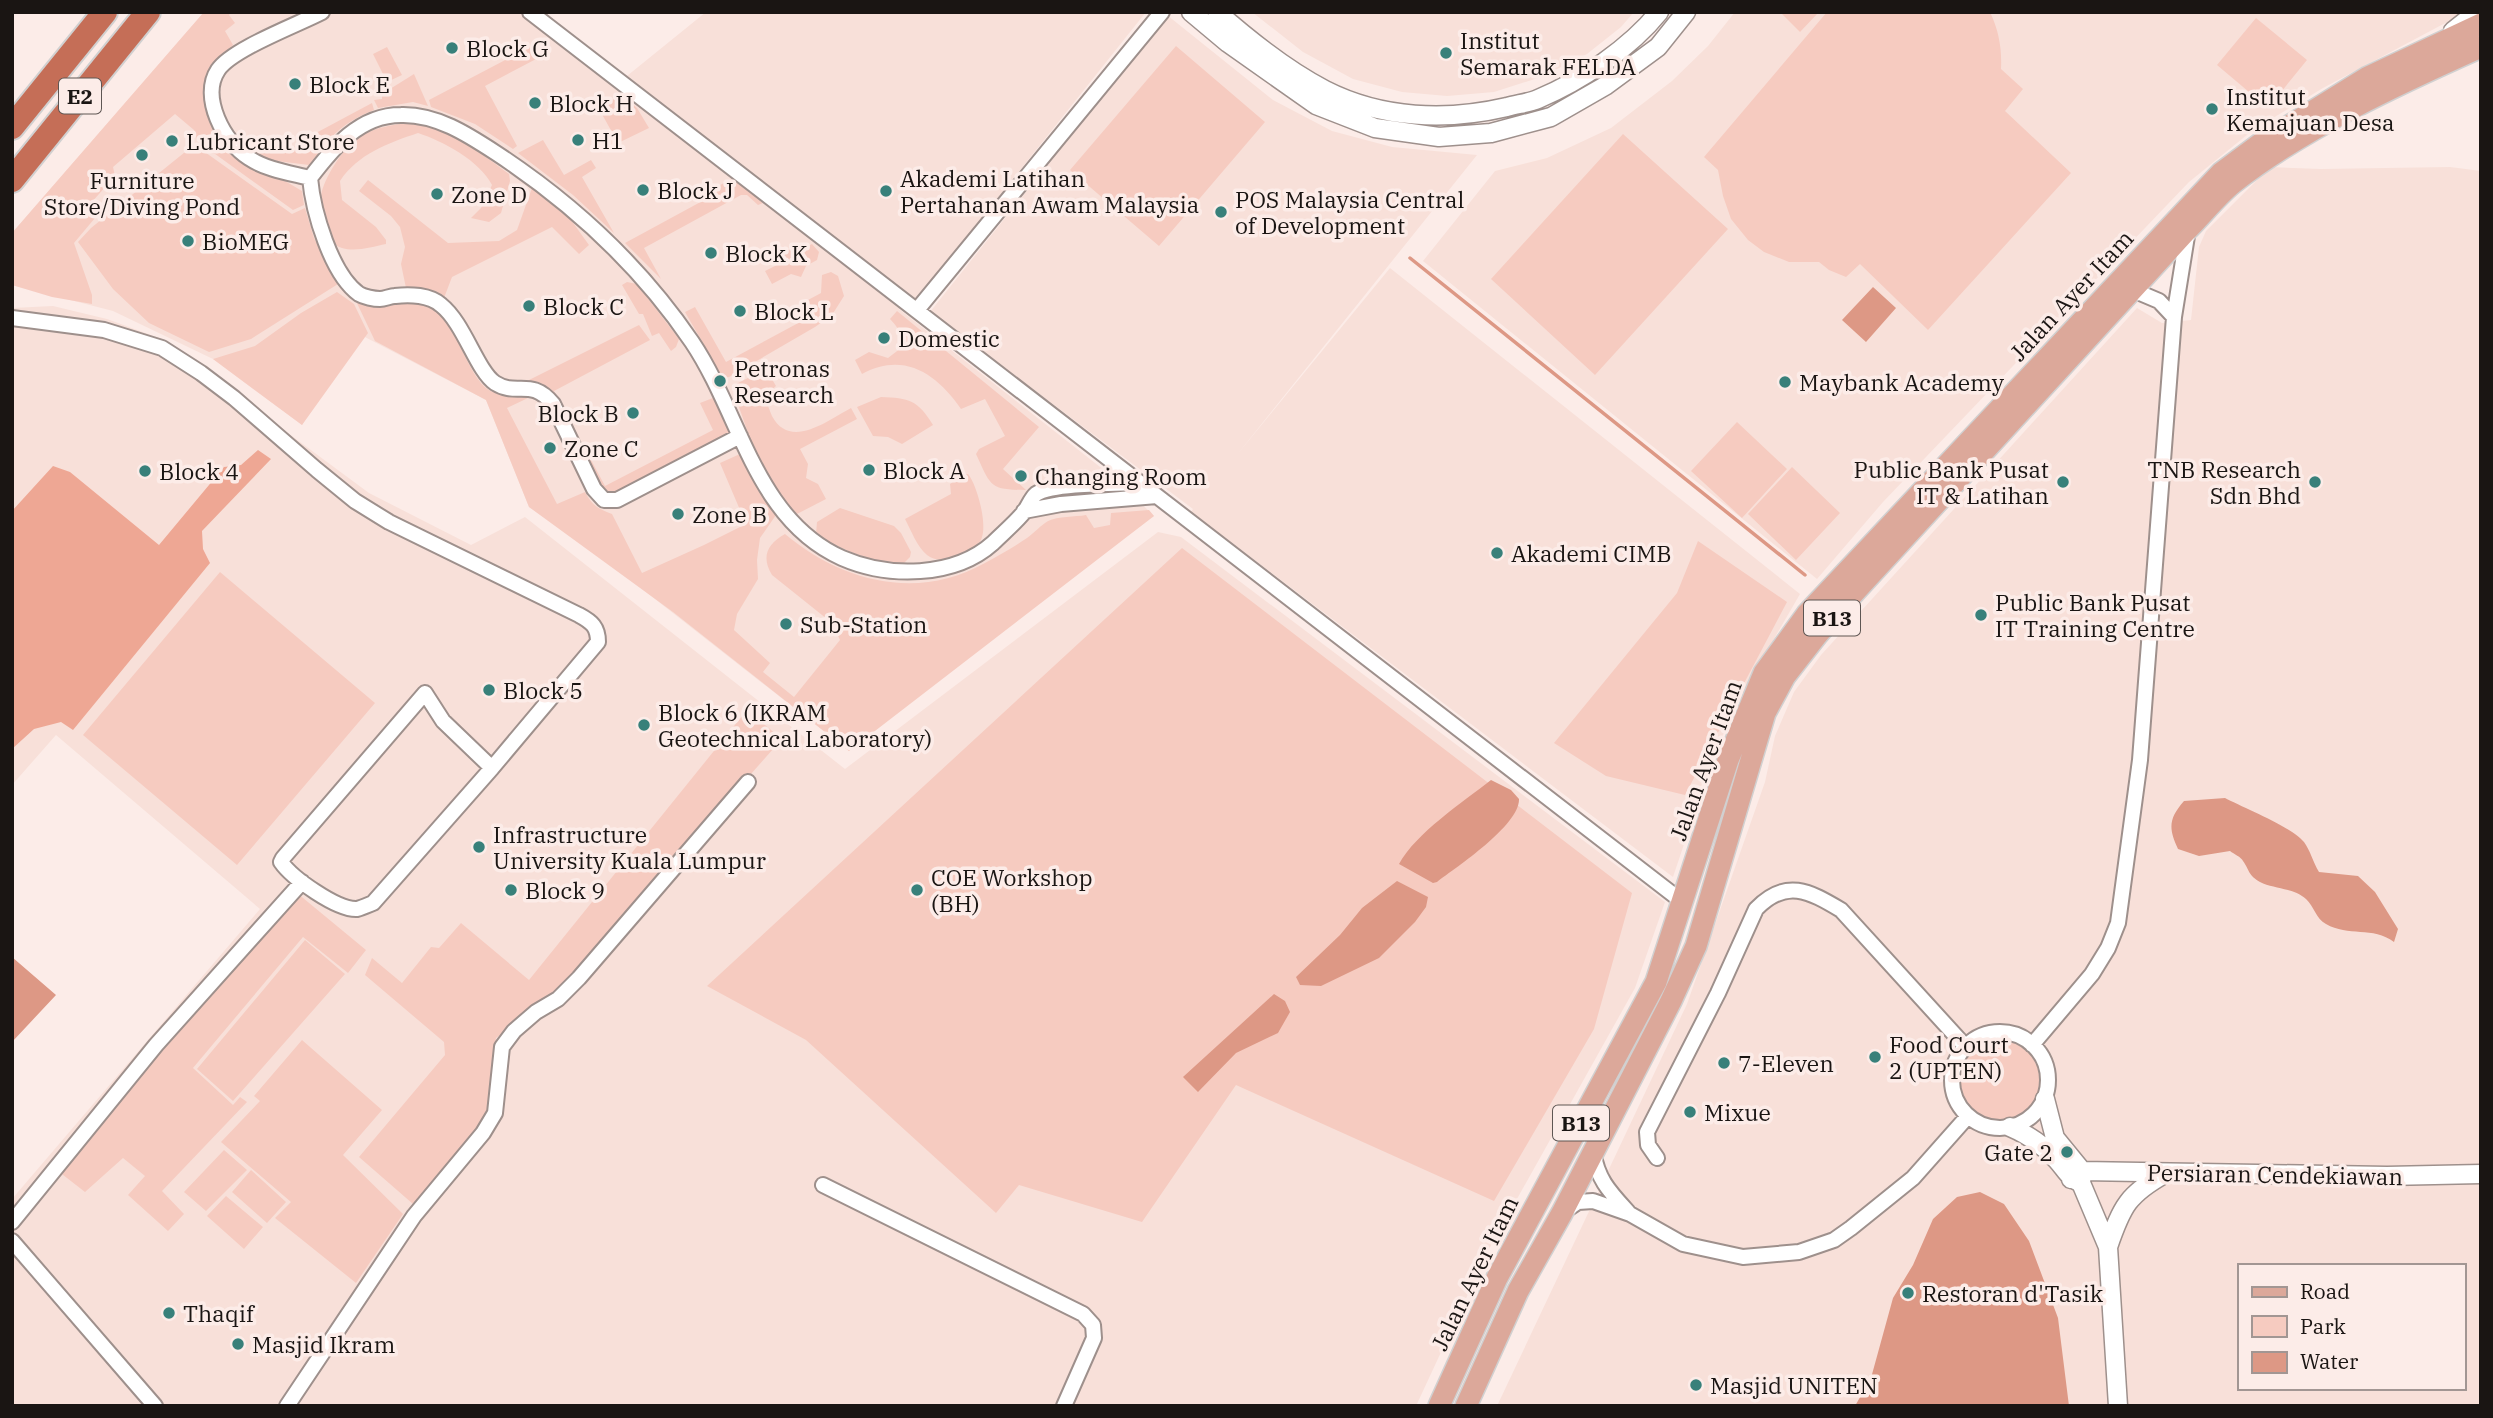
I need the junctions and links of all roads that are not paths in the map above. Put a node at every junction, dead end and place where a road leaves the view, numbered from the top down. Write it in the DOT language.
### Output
graph roads {
  1 [pos="105,12"];
  2 [pos="148,12"];
  3 [pos="322,12"];
  4 [pos="530,12"];
  5 [pos="1162,12"];
  6 [pos="1191,12"];
  7 [pos="1217,12"];
  8 [pos="1659,12"];
  9 [pos="1686,12"];
  10 [pos="2477,12"];
  11 [pos="2481,24"];
  12 [pos="2481,47"];
  13 [pos="2430,48"];
  14 [pos="12,127"];
  15 [pos="310,178"];
  16 [pos="12,180"];
  17 [pos="2188,229"];
  18 [pos="2133,290"];
  19 [pos="916,310"];
  20 [pos="2174,317"];
  21 [pos="12,318"];
  22 [pos="740,436"];
  23 [pos="1139,483"];
  24 [pos="1157,496"];
  25 [pos="1024,511"];
  26 [pos="492,768"];
  27 [pos="748,782"];
  28 [pos="302,882"];
  29 [pos="1684,902"];
  30 [pos="2032,1045"];
  31 [pos="1965,1046"];
  32 [pos="2045,1099"];
  33 [pos="1968,1116"];
  34 [pos="2010,1128"];
  35 [pos="1593,1151"];
  36 [pos="1657,1158"];
  37 [pos="2166,1173"];
  38 [pos="2481,1174"];
  39 [pos="2078,1177"];
  40 [pos="823,1185"];
  41 [pos="1562,1213"];
  42 [pos="1630,1214"];
  43 [pos="12,1223"];
  44 [pos="12,1241"];
  45 [pos="2108,1247"];
  46 [pos="155,1406"];
  47 [pos="287,1406"];
  48 [pos="1064,1406"];
  49 [pos="1439,1406"];
  50 [pos="1466,1406"];
  51 [pos="2118,1406"];
  1 -- 14 [label="highway, E2"];
  2 -- 16 [label="highway, E2"];
  3 -- 15 [label="street"];
  4 -- 19 [label="street"];
  5 -- 19 [label="street"];
  6 -- 9 [label="street"];
  7 -- 8 [label="street"];
  10 -- 13 [label="street"];
  11 -- 13 [label="main road, Jalan Ayer Itam / B13"];
  12 -- 17 [label="main road, Jalan Ayer Itam / B13"];
  13 -- 29 [label="main road, Jalan Ayer Itam / B13"];
  15 -- 22 [label="street"];
  15 -- 22 [label="street"];
  17 -- 18 [label="main road, Jalan Ayer Itam / B13"];
  17 -- 20 [label="street"];
  18 -- 20 [label="street"];
  18 -- 35 [label="main road, Jalan Ayer Itam / B13"];
  19 -- 23 [label="street"];
  20 -- 30 [label="street"];
  21 -- 26 [label="street"];
  22 -- 25 [label="street"];
  23 -- 24 [label="street"];
  23 -- 25 [label="street"];
  24 -- 25 [label="street"];
  24 -- 29 [label="street"];
  26 -- 28 [label="street"];
  26 -- 28 [label="street"];
  27 -- 47 [label="street"];
  28 -- 43 [label="street"];
  29 -- 49 [label="main road, Jalan Ayer Itam / B13"];
  30 -- 31 [label="street"];
  30 -- 32 [label="street"];
  31 -- 33 [label="street"];
  31 -- 36 [label="street"];
  32 -- 34 [label="street"];
  32 -- 39 [label="street"];
  33 -- 34 [label="street"];
  33 -- 42 [label="street"];
  34 -- 39 [label="street"];
  35 -- 41 [label="main road, Jalan Ayer Itam / B13"];
  35 -- 42 [label="street"];
  37 -- 38 [label="street, Persiaran Cendekiawan"];
  37 -- 39 [label="street, Persiaran Cendekiawan"];
  37 -- 45 [label="street"];
  39 -- 45 [label="street"];
  40 -- 48 [label="street"];
  41 -- 42 [label="street"];
  41 -- 50 [label="main road, Jalan Ayer Itam / B13"];
  44 -- 46 [label="street"];
  45 -- 51 [label="street"];
}
